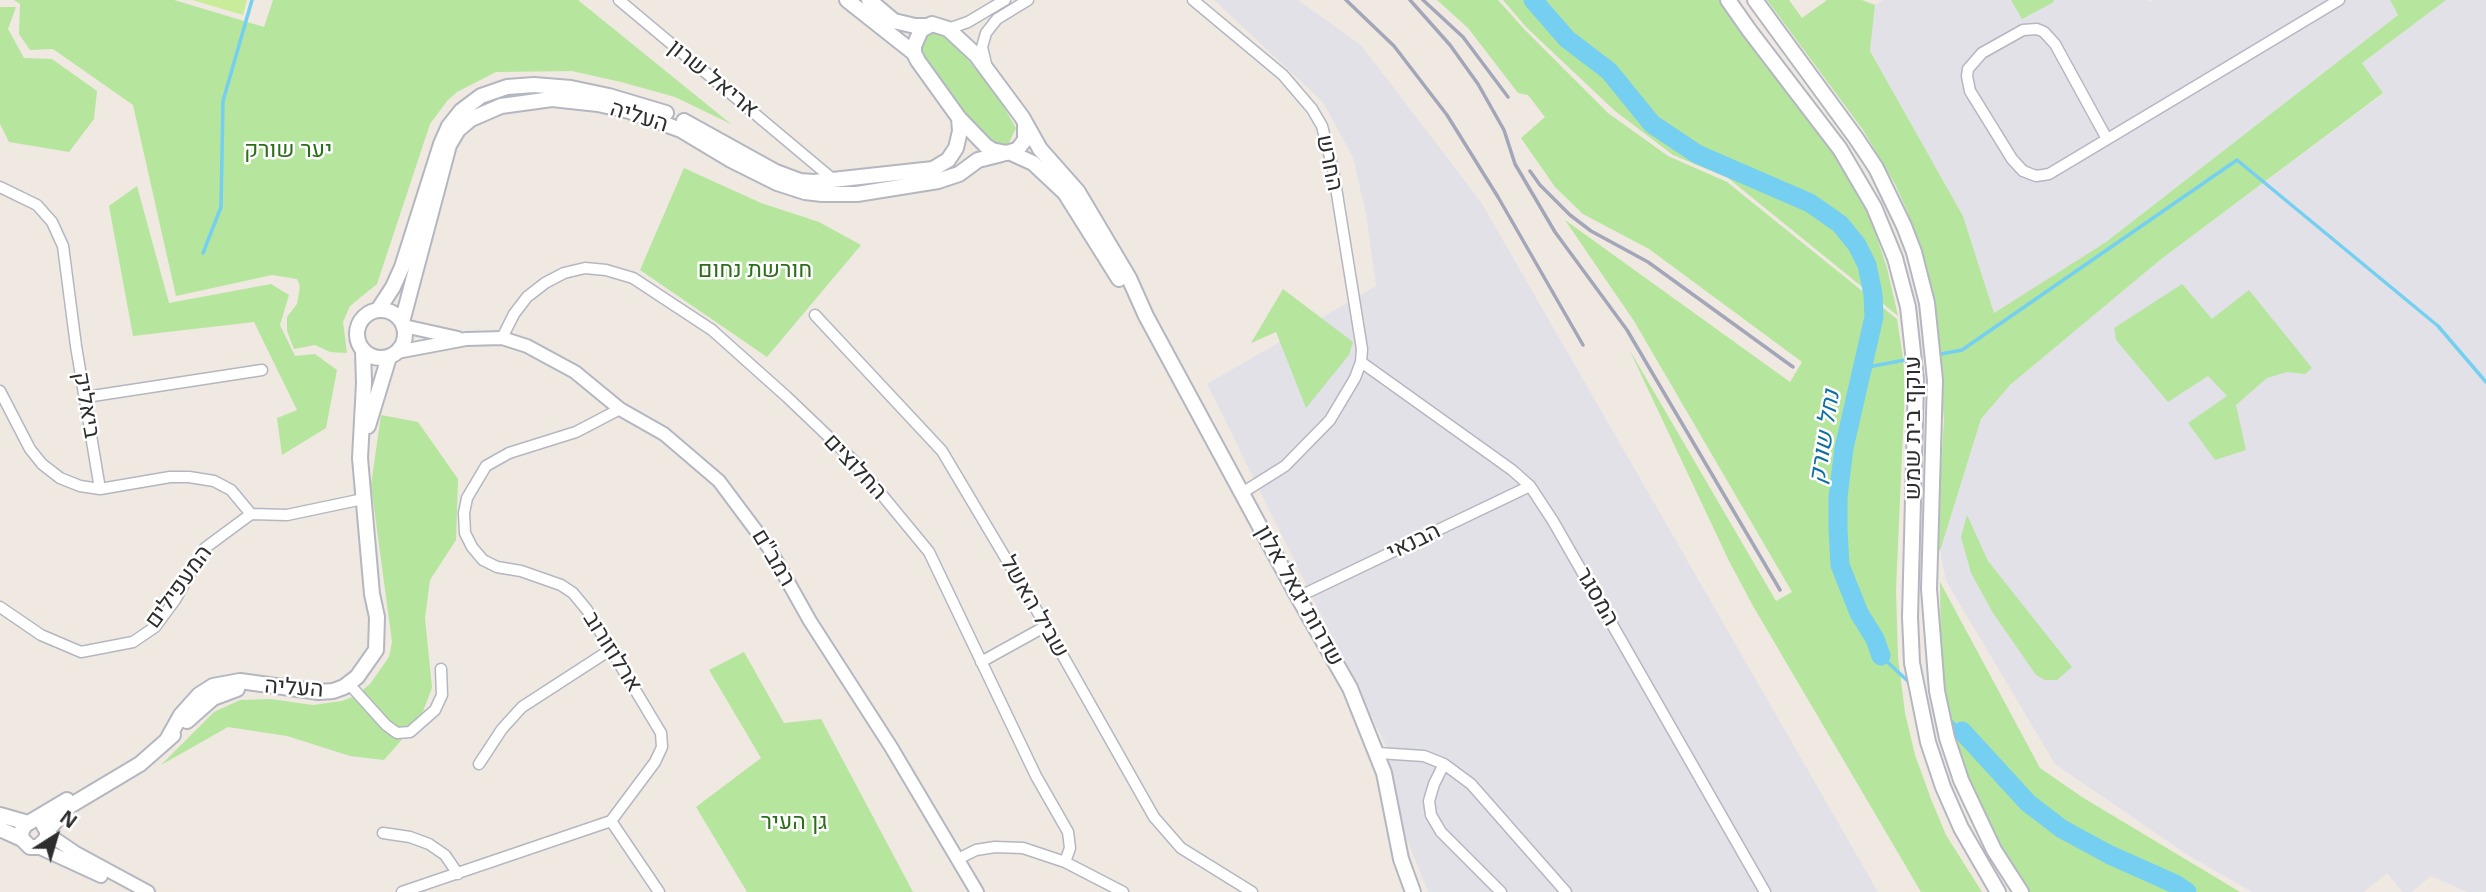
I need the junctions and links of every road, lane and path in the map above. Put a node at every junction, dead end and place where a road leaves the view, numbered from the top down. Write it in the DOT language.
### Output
graph roads {
  1 [pos="619,0"];
  2 [pos="847,0"];
  3 [pos="869,0"];
  4 [pos="1005,0"];
  5 [pos="1028,0"];
  6 [pos="1194,0"];
  7 [pos="1728,0"];
  8 [pos="1755,0"];
  9 [pos="2339,0"];
  10 [pos="926,26"];
  11 [pos="948,29"];
  12 [pos="914,53"];
  13 [pos="987,68"];
  14 [pos="959,118"];
  15 [pos="1025,123"];
  16 [pos="2107,139"];
  17 [pos="1008,153"];
  18 [pos="809,157"];
  19 [pos="805,181"];
  20 [pos="835,181"];
  21 [pos="0,187"];
  22 [pos="378,310"];
  23 [pos="815,316"];
  24 [pos="1146,316"];
  25 [pos="403,324"];
  26 [pos="502,338"];
  27 [pos="466,339"];
  28 [pos="363,350"];
  29 [pos="393,354"];
  30 [pos="1361,362"];
  31 [pos="262,370"];
  32 [pos="0,391"];
  33 [pos="86,397"];
  34 [pos="620,409"];
  35 [pos="360,458"];
  36 [pos="1530,486"];
  37 [pos="100,489"];
  38 [pos="1242,493"];
  39 [pos="363,499"];
  40 [pos="251,514"];
  41 [pos="1298,597"];
  42 [pos="0,607"];
  43 [pos="1046,626"];
  44 [pos="610,650"];
  45 [pos="981,662"];
  46 [pos="441,668"];
  47 [pos="349,684"];
  48 [pos="1378,753"];
  49 [pos="479,764"];
  50 [pos="1444,764"];
  51 [pos="121,776"];
  52 [pos="0,815"];
  53 [pos="611,821"];
  54 [pos="31,822"];
  55 [pos="0,829"];
  56 [pos="47,832"];
  57 [pos="383,833"];
  58 [pos="22,839"];
  59 [pos="38,847"];
  60 [pos="958,859"];
  61 [pos="1065,862"];
  62 [pos="458,874"];
  63 [pos="132,892"];
  64 [pos="148,892"];
  65 [pos="402,892"];
  66 [pos="659,892"];
  67 [pos="977,892"];
  68 [pos="1123,892"];
  69 [pos="1252,892"];
  70 [pos="1413,892"];
  71 [pos="1501,892"];
  72 [pos="1566,892"];
  73 [pos="1765,892"];
  74 [pos="1997,892"];
  75 [pos="2021,892"];
  1 -- 18 [label="street, אריאל שרון"];
  2 -- 12 [label="main road"];
  3 -- 10 [label="main road"];
  4 -- 11 [label="street"];
  5 -- 13 [label="street"];
  6 -- 30 [label="street, החרש"];
  7 -- 74 [label="main road, עוקף בית שמש"];
  8 -- 75 [label="main road, עוקף בית שמש"];
  9 -- 16 [label="street"];
  10 -- 11 [label="main road"];
  10 -- 12 [label="main road"];
  11 -- 13 [label="main road, שדרות יגאל אלון"];
  12 -- 14 [label="main road, שדרות יגאל אלון"];
  13 -- 15 [label="main road, שדרות יגאל אלון"];
  14 -- 17 [label="main road, שדרות יגאל אלון"];
  14 -- 20 [label="main road, העליה"];
  15 -- 17 [label="main road"];
  15 -- 24 [label="main road, שדרות יגאל אלון"];
  16 -- 16 [label="street"];
  17 -- 24 [label="main road, שדרות יגאל אלון"];
  17 -- 25 [label="main road, העליה"];
  18 -- 19 [label="street"];
  18 -- 20 [label="street, אריאל שרון"];
  19 -- 20 [label="main road, העליה"];
  19 -- 22 [label="main road, העליה"];
  21 -- 33 [label="street, ביאליק"];
  22 -- 25 [label="main road"];
  22 -- 28 [label="main road"];
  23 -- 43 [label="street, שביל האשל"];
  24 -- 38 [label="main road, שדרות יגאל אלון"];
  25 -- 27 [label="street, רמב\"ם"];
  25 -- 29 [label="main road"];
  26 -- 27 [label="street, רמב\"ם"];
  26 -- 34 [label="street, רמב\"ם"];
  26 -- 45 [label="street, החלוצים"];
  27 -- 29 [label="street, רמב\"ם"];
  28 -- 29 [label="main road"];
  28 -- 35 [label="main road, העליה"];
  29 -- 35 [label="main road, העליה"];
  30 -- 36 [label="street, המסגר"];
  30 -- 38 [label="street"];
  31 -- 33 [label="street"];
  32 -- 37 [label="street"];
  33 -- 37 [label="street, ביאליק"];
  34 -- 44 [label="street, ארלוזורוב"];
  34 -- 60 [label="street, רמב\"ם"];
  35 -- 39 [label="main road, העליה"];
  36 -- 41 [label="street, הבנאי"];
  36 -- 73 [label="street, המסגר"];
  37 -- 40 [label="street"];
  38 -- 41 [label="main road, שדרות יגאל אלון"];
  39 -- 40 [label="street"];
  39 -- 47 [label="main road, העליה"];
  40 -- 42 [label="street, המעפילים"];
  41 -- 48 [label="main road, שדרות יגאל אלון"];
  43 -- 45 [label="street"];
  43 -- 69 [label="street, שביל האשל"];
  44 -- 49 [label="street"];
  44 -- 53 [label="street, ארלוזורוב"];
  45 -- 61 [label="street, החלוצים"];
  46 -- 47 [label="street"];
  47 -- 51 [label="main road, העליה"];
  48 -- 50 [label="street"];
  48 -- 70 [label="main road, שדרות יגאל אלון"];
  50 -- 71 [label="street"];
  50 -- 72 [label="street"];
  51 -- 54 [label="main road, העליה"];
  51 -- 56 [label="main road, העליה"];
  52 -- 54 [label="main road"];
  53 -- 62 [label="street"];
  53 -- 66 [label="street"];
  54 -- 56 [label="main road"];
  54 -- 58 [label="main road"];
  55 -- 58 [label="main road"];
  56 -- 59 [label="main road"];
  56 -- 64 [label="street"];
  57 -- 62 [label="street"];
  58 -- 59 [label="main road"];
  59 -- 63 [label="street"];
  60 -- 61 [label="street"];
  60 -- 67 [label="street, רמב\"ם"];
  61 -- 68 [label="street"];
  62 -- 65 [label="street"];
}
